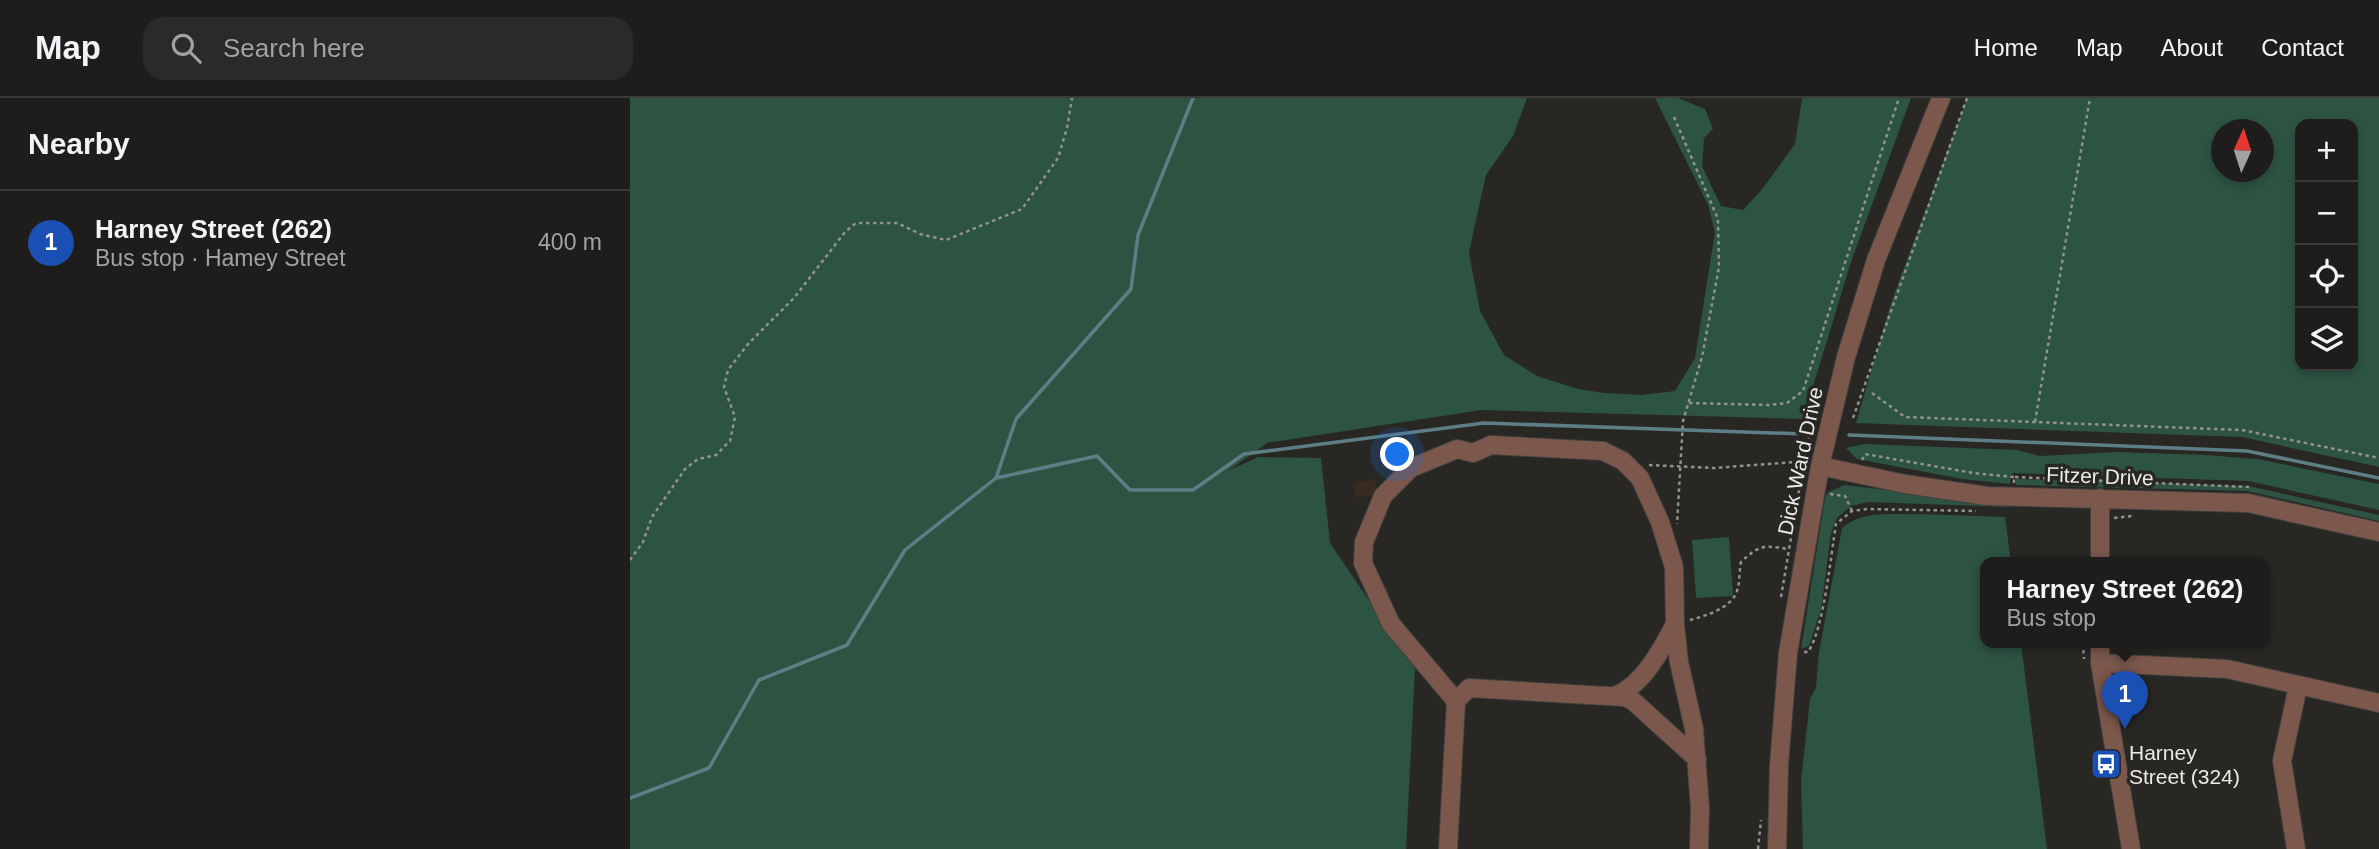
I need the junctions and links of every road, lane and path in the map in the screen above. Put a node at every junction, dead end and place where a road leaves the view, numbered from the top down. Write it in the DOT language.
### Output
graph roads {
  1 [pos="1072,98"];
  2 [pos="1899,98"];
  3 [pos="1941,98"];
  4 [pos="1967,98"];
  5 [pos="2090,98"];
  6 [pos="1674,117"];
  7 [pos="1872,393"];
  8 [pos="1689,403"];
  9 [pos="1853,418"];
  10 [pos="2035,422"];
  11 [pos="2379,457"];
  12 [pos="1862,460"];
  13 [pos="1812,464"];
  14 [pos="1681,466"];
  15 [pos="1632,469"];
  16 [pos="2014,477"];
  17 [pos="2260,489"];
  18 [pos="1847,491"];
  19 [pos="1827,494"];
  20 [pos="1845,496"];
  21 [pos="2013,496"];
  22 [pos="2100,498"];
  23 [pos="1852,511"];
  24 [pos="1987,511"];
  25 [pos="2138,514"];
  26 [pos="2109,518"];
  27 [pos="1677,529"];
  28 [pos="2379,532"];
  29 [pos="1788,549"];
  30 [pos="2100,557"];
  31 [pos="630,560"];
  32 [pos="1675,624"];
  33 [pos="2100,648"];
  34 [pos="1788,651"];
  35 [pos="2100,663"];
  36 [pos="2298,685"];
  37 [pos="1615,696"];
  38 [pos="1456,701"];
  39 [pos="2379,703"];
  40 [pos="1697,760"];
  41 [pos="1448,849"];
  42 [pos="1699,849"];
  43 [pos="1777,849"];
  44 [pos="2131,849"];
  45 [pos="2296,849"];
  1 -- 31 [label="path"];
  2 -- 8 [label="path"];
  3 -- 13 [label="street, Dick Ward Drive"];
  4 -- 9 [label="path"];
  5 -- 10 [label="path"];
  6 -- 8 [label="path"];
  7 -- 10 [label="path"];
  8 -- 14 [label="path"];
  10 -- 11 [label="path"];
  12 -- 16 [label="path"];
  13 -- 14 [label="path"];
  13 -- 21 [label="street, Fitzer Drive"];
  13 -- 34 [label="street, Dick Ward Drive"];
  14 -- 15 [label="path"];
  14 -- 27 [label="path"];
  15 -- 32 [label="street"];
  15 -- 38 [label="street"];
  16 -- 17 [label="path"];
  16 -- 21 [label="path"];
  18 -- 20 [label="path"];
  19 -- 20 [label="path"];
  20 -- 23 [label="path"];
  21 -- 22 [label="street, Fitzer Drive"];
  22 -- 28 [label="street, Fitzer Drive"];
  22 -- 30 [label="street"];
  23 -- 24 [label="path"];
  23 -- 34 [label="path"];
  25 -- 26 [label="path"];
  29 -- 32 [label="path"];
  32 -- 37 [label="street"];
  32 -- 40 [label="street"];
  33 -- 35 [label="street"];
  34 -- 43 [label="street, Dick Ward Drive"];
  35 -- 36 [label="street"];
  35 -- 44 [label="street"];
  36 -- 39 [label="street"];
  36 -- 45 [label="street"];
  37 -- 38 [label="street"];
  37 -- 40 [label="street"];
  38 -- 41 [label="street"];
  40 -- 42 [label="street"];
}
